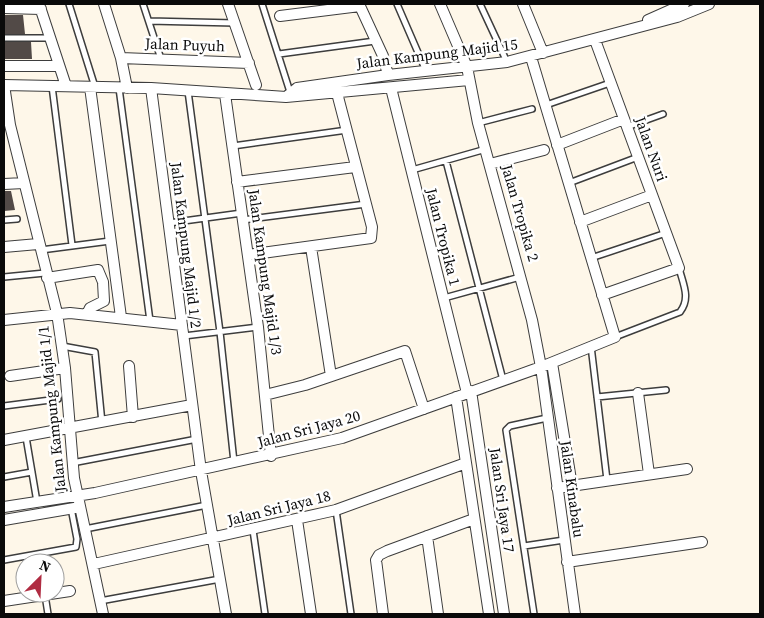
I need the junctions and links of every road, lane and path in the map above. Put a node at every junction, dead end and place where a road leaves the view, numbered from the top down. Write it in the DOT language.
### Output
graph roads {
  1 [pos="69,4"];
  2 [pos="104,4"];
  3 [pos="143,4"];
  4 [pos="228,4"];
  5 [pos="262,4"];
  6 [pos="397,4"];
  7 [pos="440,4"];
  8 [pos="480,4"];
  9 [pos="523,4"];
  10 [pos="684,4"];
  11 [pos="709,4"];
  12 [pos="360,5"];
  13 [pos="40,6"];
  14 [pos="4,8"];
  15 [pos="280,16"];
  16 [pos="149,21"];
  17 [pos="235,23"];
  18 [pos="622,32"];
  19 [pos="4,38"];
  20 [pos="50,38"];
  21 [pos="595,40"];
  22 [pos="376,41"];
  23 [pos="543,53"];
  24 [pos="279,54"];
  25 [pos="530,56"];
  26 [pos="121,58"];
  27 [pos="161,60"];
  28 [pos="506,62"];
  29 [pos="249,63"];
  30 [pos="4,66"];
  31 [pos="59,66"];
  32 [pos="467,67"];
  33 [pos="426,71"];
  34 [pos="388,74"];
  35 [pos="469,80"];
  36 [pos="610,83"];
  37 [pos="4,84"];
  38 [pos="256,85"];
  39 [pos="52,86"];
  40 [pos="66,86"];
  41 [pos="93,87"];
  42 [pos="123,87"];
  43 [pos="151,88"];
  44 [pos="391,88"];
  45 [pos="188,91"];
  46 [pos="337,93"];
  47 [pos="225,94"];
  48 [pos="288,95"];
  49 [pos="545,105"];
  50 [pos="532,109"];
  51 [pos="663,114"];
  52 [pos="625,123"];
  53 [pos="478,124"];
  54 [pos="7,125"];
  55 [pos="347,130"];
  56 [pos="557,145"];
  57 [pos="232,146"];
  58 [pos="486,149"];
  59 [pos="544,150"];
  60 [pos="638,157"];
  61 [pos="446,161"];
  62 [pos="490,164"];
  63 [pos="355,168"];
  64 [pos="411,170"];
  65 [pos="24,182"];
  66 [pos="237,182"];
  67 [pos="568,183"];
  68 [pos="4,184"];
  69 [pos="652,195"];
  70 [pos="366,204"];
  71 [pos="242,216"];
  72 [pos="203,218"];
  73 [pos="17,219"];
  74 [pos="4,220"];
  75 [pos="580,222"];
  76 [pos="168,223"];
  77 [pos="666,233"];
  78 [pos="110,241"];
  79 [pos="72,245"];
  80 [pos="4,247"];
  81 [pos="39,247"];
  82 [pos="311,247"];
  83 [pos="248,255"];
  84 [pos="591,258"];
  85 [pos="679,268"];
  86 [pos="46,275"];
  87 [pos="522,276"];
  88 [pos="4,277"];
  89 [pos="478,288"];
  90 [pos="602,295"];
  91 [pos="443,298"];
  92 [pos="57,313"];
  93 [pos="87,314"];
  94 [pos="121,317"];
  95 [pos="4,320"];
  96 [pos="150,321"];
  97 [pos="182,325"];
  98 [pos="258,327"];
  99 [pos="220,332"];
  100 [pos="183,336"];
  101 [pos="615,338"];
  102 [pos="62,346"];
  103 [pos="591,346"];
  104 [pos="552,363"];
  105 [pos="129,366"];
  106 [pos="542,367"];
  107 [pos="65,368"];
  108 [pos="10,376"];
  109 [pos="331,376"];
  110 [pos="503,380"];
  111 [pos="666,390"];
  112 [pos="469,392"];
  113 [pos="638,393"];
  114 [pos="264,395"];
  115 [pos="456,397"];
  116 [pos="597,397"];
  117 [pos="58,399"];
  118 [pos="192,405"];
  119 [pos="4,406"];
  120 [pos="424,409"];
  121 [pos="133,417"];
  122 [pos="547,418"];
  123 [pos="102,423"];
  124 [pos="70,429"];
  125 [pos="26,437"];
  126 [pos="197,439"];
  127 [pos="4,440"];
  128 [pos="271,456"];
  129 [pos="72,463"];
  130 [pos="234,463"];
  131 [pos="466,463"];
  132 [pos="687,469"];
  133 [pos="201,471"];
  134 [pos="32,472"];
  135 [pos="649,474"];
  136 [pos="4,477"];
  137 [pos="607,480"];
  138 [pos="572,486"];
  139 [pos="557,488"];
  140 [pos="76,496"];
  141 [pos="37,502"];
  142 [pos="207,505"];
  143 [pos="4,507"];
  144 [pos="75,508"];
  145 [pos="336,510"];
  146 [pos="474,519"];
  147 [pos="4,520"];
  148 [pos="297,520"];
  149 [pos="85,529"];
  150 [pos="253,530"];
  151 [pos="427,536"];
  152 [pos="213,539"];
  153 [pos="564,540"];
  154 [pos="702,542"];
  155 [pos="524,546"];
  156 [pos="4,560"];
  157 [pos="567,562"];
  158 [pos="94,564"];
  159 [pos="220,579"];
  160 [pos="70,591"];
  161 [pos="65,592"];
  162 [pos="100,601"];
  163 [pos="103,614"];
  164 [pos="226,614"];
  165 [pos="265,614"];
  166 [pos="311,614"];
  167 [pos="351,614"];
  168 [pos="383,614"];
  169 [pos="438,614"];
  170 [pos="488,614"];
  171 [pos="504,614"];
  172 [pos="534,614"];
  173 [pos="575,614"];
  1 -- 41 [label="lane"];
  2 -- 26 [label="street"];
  3 -- 16 [label="lane"];
  4 -- 17 [label="street"];
  5 -- 24 [label="lane"];
  6 -- 33 [label="lane"];
  7 -- 32 [label="street, Jalan Tropika 2"];
  8 -- 28 [label="lane"];
  9 -- 23 [label="street"];
  10 -- 18 [label="street"];
  11 -- 18 [label="street"];
  12 -- 15 [label="street"];
  12 -- 22 [label="street"];
  13 -- 14 [label="street"];
  13 -- 20 [label="street"];
  16 -- 17 [label="lane"];
  16 -- 27 [label="lane"];
  17 -- 29 [label="street"];
  18 -- 21 [label="street, Jalan Kampung Majid 15"];
  19 -- 20 [label="lane"];
  20 -- 31 [label="street"];
  21 -- 23 [label="street, Jalan Kampung Majid 15"];
  21 -- 36 [label="street, Jalan Nuri"];
  22 -- 24 [label="lane"];
  22 -- 34 [label="street"];
  23 -- 25 [label="street, Jalan Kampung Majid 15"];
  24 -- 48 [label="lane"];
  25 -- 28 [label="street, Jalan Kampung Majid 15"];
  25 -- 49 [label="street"];
  26 -- 27 [label="street, Jalan Puyuh"];
  26 -- 42 [label="street"];
  27 -- 29 [label="street, Jalan Puyuh"];
  28 -- 32 [label="street, Jalan Kampung Majid 15"];
  29 -- 38 [label="street"];
  30 -- 31 [label="street"];
  31 -- 40 [label="street"];
  32 -- 33 [label="street, Jalan Kampung Majid 15"];
  32 -- 35 [label="street, Jalan Tropika 2"];
  33 -- 34 [label="street, Jalan Kampung Majid 15"];
  34 -- 48 [label="street, Jalan Kampung Majid 15"];
  35 -- 44 [label="street, Jalan Kampung Majid 15"];
  35 -- 53 [label="street, Jalan Tropika 2"];
  36 -- 49 [label="lane"];
  36 -- 52 [label="street, Jalan Nuri"];
  37 -- 39 [label="street, Jalan Kampung Majid 15"];
  37 -- 54 [label="street, Jalan Kampung Majid 1/1"];
  39 -- 40 [label="street, Jalan Kampung Majid 15"];
  39 -- 79 [label="lane"];
  40 -- 41 [label="street, Jalan Kampung Majid 15"];
  41 -- 42 [label="street, Jalan Kampung Majid 15"];
  41 -- 78 [label="street"];
  42 -- 43 [label="street, Jalan Kampung Majid 15"];
  42 -- 96 [label="lane"];
  43 -- 45 [label="street, Jalan Kampung Majid 15"];
  43 -- 76 [label="street, Jalan Kampung Majid 1/2"];
  44 -- 46 [label="street, Jalan Kampung Majid 15"];
  44 -- 64 [label="street, Jalan Tropika 1"];
  45 -- 47 [label="street, Jalan Kampung Majid 15"];
  45 -- 72 [label="lane"];
  46 -- 48 [label="street, Jalan Kampung Majid 15"];
  46 -- 55 [label="street"];
  47 -- 48 [label="street, Jalan Kampung Majid 15"];
  47 -- 57 [label="street, Jalan Kampung Majid 1/3"];
  49 -- 56 [label="street"];
  50 -- 53 [label="lane"];
  51 -- 52 [label="lane"];
  52 -- 56 [label="street"];
  52 -- 60 [label="street, Jalan Nuri"];
  53 -- 58 [label="street, Jalan Tropika 2"];
  54 -- 65 [label="street, Jalan Kampung Majid 1/1"];
  55 -- 57 [label="lane"];
  55 -- 63 [label="street"];
  56 -- 67 [label="street"];
  57 -- 66 [label="street, Jalan Kampung Majid 1/3"];
  58 -- 61 [label="lane"];
  58 -- 62 [label="street, Jalan Tropika 2"];
  59 -- 62 [label="street"];
  60 -- 67 [label="lane"];
  60 -- 69 [label="street, Jalan Nuri"];
  61 -- 64 [label="lane"];
  61 -- 89 [label="lane"];
  62 -- 87 [label="street, Jalan Tropika 2"];
  63 -- 66 [label="street"];
  63 -- 70 [label="street"];
  64 -- 91 [label="street, Jalan Tropika 1"];
  65 -- 68 [label="street"];
  65 -- 81 [label="street, Jalan Kampung Majid 1/1"];
  66 -- 71 [label="street, Jalan Kampung Majid 1/3"];
  67 -- 75 [label="street"];
  69 -- 75 [label="street"];
  69 -- 77 [label="street, Jalan Nuri"];
  70 -- 71 [label="lane"];
  70 -- 82 [label="street"];
  71 -- 72 [label="lane"];
  71 -- 83 [label="street, Jalan Kampung Majid 1/3"];
  72 -- 76 [label="lane"];
  72 -- 99 [label="lane"];
  73 -- 74 [label="lane"];
  75 -- 84 [label="street"];
  76 -- 97 [label="street, Jalan Kampung Majid 1/2"];
  77 -- 84 [label="lane"];
  77 -- 85 [label="street, Jalan Nuri"];
  78 -- 79 [label="lane"];
  78 -- 94 [label="street"];
  79 -- 81 [label="lane"];
  80 -- 81 [label="street"];
  81 -- 86 [label="street, Jalan Kampung Majid 1/1"];
  82 -- 83 [label="street"];
  82 -- 109 [label="street"];
  83 -- 98 [label="street, Jalan Kampung Majid 1/3"];
  84 -- 90 [label="street"];
  85 -- 90 [label="street"];
  85 -- 101 [label="lane"];
  86 -- 88 [label="lane"];
  86 -- 92 [label="street, Jalan Kampung Majid 1/1"];
  86 -- 93 [label="street"];
  87 -- 89 [label="lane"];
  87 -- 106 [label="street, Jalan Tropika 2"];
  89 -- 91 [label="lane"];
  89 -- 110 [label="lane"];
  90 -- 101 [label="street"];
  91 -- 112 [label="street, Jalan Tropika 1"];
  92 -- 93 [label="street"];
  92 -- 95 [label="street"];
  92 -- 102 [label="street, Jalan Kampung Majid 1/1"];
  93 -- 94 [label="street"];
  94 -- 96 [label="street"];
  96 -- 97 [label="street"];
  97 -- 100 [label="street, Jalan Kampung Majid 1/2"];
  98 -- 99 [label="lane"];
  98 -- 114 [label="street, Jalan Kampung Majid 1/3"];
  99 -- 100 [label="lane"];
  99 -- 130 [label="lane"];
  100 -- 118 [label="street, Jalan Kampung Majid 1/2"];
  101 -- 103 [label="street, Jalan Sri Jaya 20"];
  102 -- 107 [label="street, Jalan Kampung Majid 1/1"];
  102 -- 123 [label="lane"];
  103 -- 104 [label="street, Jalan Sri Jaya 20"];
  103 -- 116 [label="lane"];
  104 -- 106 [label="street, Jalan Sri Jaya 20"];
  104 -- 138 [label="street"];
  105 -- 121 [label="street"];
  106 -- 110 [label="street, Jalan Sri Jaya 20"];
  106 -- 122 [label="street, Jalan Kinabalu"];
  107 -- 108 [label="street"];
  107 -- 124 [label="street, Jalan Kampung Majid 1/1"];
  109 -- 114 [label="street"];
  109 -- 120 [label="street"];
  110 -- 112 [label="street, Jalan Sri Jaya 20"];
  111 -- 113 [label="lane"];
  112 -- 115 [label="street, Jalan Sri Jaya 20"];
  112 -- 171 [label="street, Jalan Sri Jaya 17"];
  113 -- 116 [label="lane"];
  113 -- 135 [label="street"];
  114 -- 128 [label="street, Jalan Kampung Majid 1/3"];
  115 -- 120 [label="street, Jalan Sri Jaya 20"];
  115 -- 131 [label="street, Jalan Sri Jaya 17"];
  116 -- 137 [label="lane"];
  117 -- 119 [label="lane"];
  118 -- 121 [label="street"];
  118 -- 126 [label="street, Jalan Kampung Majid 1/2"];
  120 -- 128 [label="street, Jalan Sri Jaya 20"];
  121 -- 123 [label="street"];
  122 -- 139 [label="street, Jalan Kinabalu"];
  122 -- 155 [label="lane"];
  123 -- 124 [label="street"];
  124 -- 125 [label="street"];
  124 -- 129 [label="street, Jalan Kampung Majid 1/1"];
  125 -- 127 [label="street"];
  125 -- 134 [label="lane"];
  126 -- 129 [label="lane"];
  126 -- 133 [label="street, Jalan Kampung Majid 1/2"];
  128 -- 130 [label="street, Jalan Sri Jaya 20"];
  129 -- 140 [label="street, Jalan Kampung Majid 1/1"];
  130 -- 133 [label="street, Jalan Sri Jaya 20"];
  131 -- 145 [label="street, Jalan Sri Jaya 18"];
  131 -- 146 [label="street, Jalan Sri Jaya 17"];
  132 -- 135 [label="street"];
  133 -- 140 [label="street, Jalan Sri Jaya 20"];
  133 -- 142 [label="street, Jalan Kampung Majid 1/2"];
  134 -- 136 [label="lane"];
  134 -- 141 [label="lane"];
  135 -- 137 [label="street"];
  137 -- 138 [label="street"];
  138 -- 139 [label="street"];
  139 -- 153 [label="street, Jalan Kinabalu"];
  140 -- 141 [label="street, Jalan Sri Jaya 20"];
  140 -- 144 [label="street, Jalan Kampung Majid 1/1"];
  141 -- 143 [label="street, Jalan Sri Jaya 20"];
  142 -- 149 [label="lane"];
  142 -- 152 [label="street, Jalan Kampung Majid 1/2"];
  144 -- 147 [label="street"];
  144 -- 149 [label="street, Jalan Kampung Majid 1/1"];
  144 -- 156 [label="lane"];
  145 -- 148 [label="street, Jalan Sri Jaya 18"];
  145 -- 167 [label="lane"];
  146 -- 151 [label="street"];
  146 -- 170 [label="street, Jalan Sri Jaya 17"];
  148 -- 150 [label="street, Jalan Sri Jaya 18"];
  148 -- 166 [label="street"];
  149 -- 158 [label="street, Jalan Kampung Majid 1/1"];
  150 -- 152 [label="street, Jalan Sri Jaya 18"];
  150 -- 165 [label="lane"];
  151 -- 168 [label="street"];
  151 -- 169 [label="street"];
  152 -- 158 [label="street, Jalan Sri Jaya 18"];
  152 -- 159 [label="street, Jalan Kampung Majid 1/2"];
  153 -- 155 [label="lane"];
  153 -- 157 [label="street, Jalan Kinabalu"];
  154 -- 157 [label="street"];
  155 -- 172 [label="lane"];
  157 -- 173 [label="street, Jalan Kinabalu"];
  158 -- 162 [label="street, Jalan Kampung Majid 1/1"];
  159 -- 162 [label="lane"];
  159 -- 164 [label="street, Jalan Kampung Majid 1/2"];
  160 -- 161 [label="street"];
  162 -- 163 [label="street, Jalan Kampung Majid 1/1"];
}
